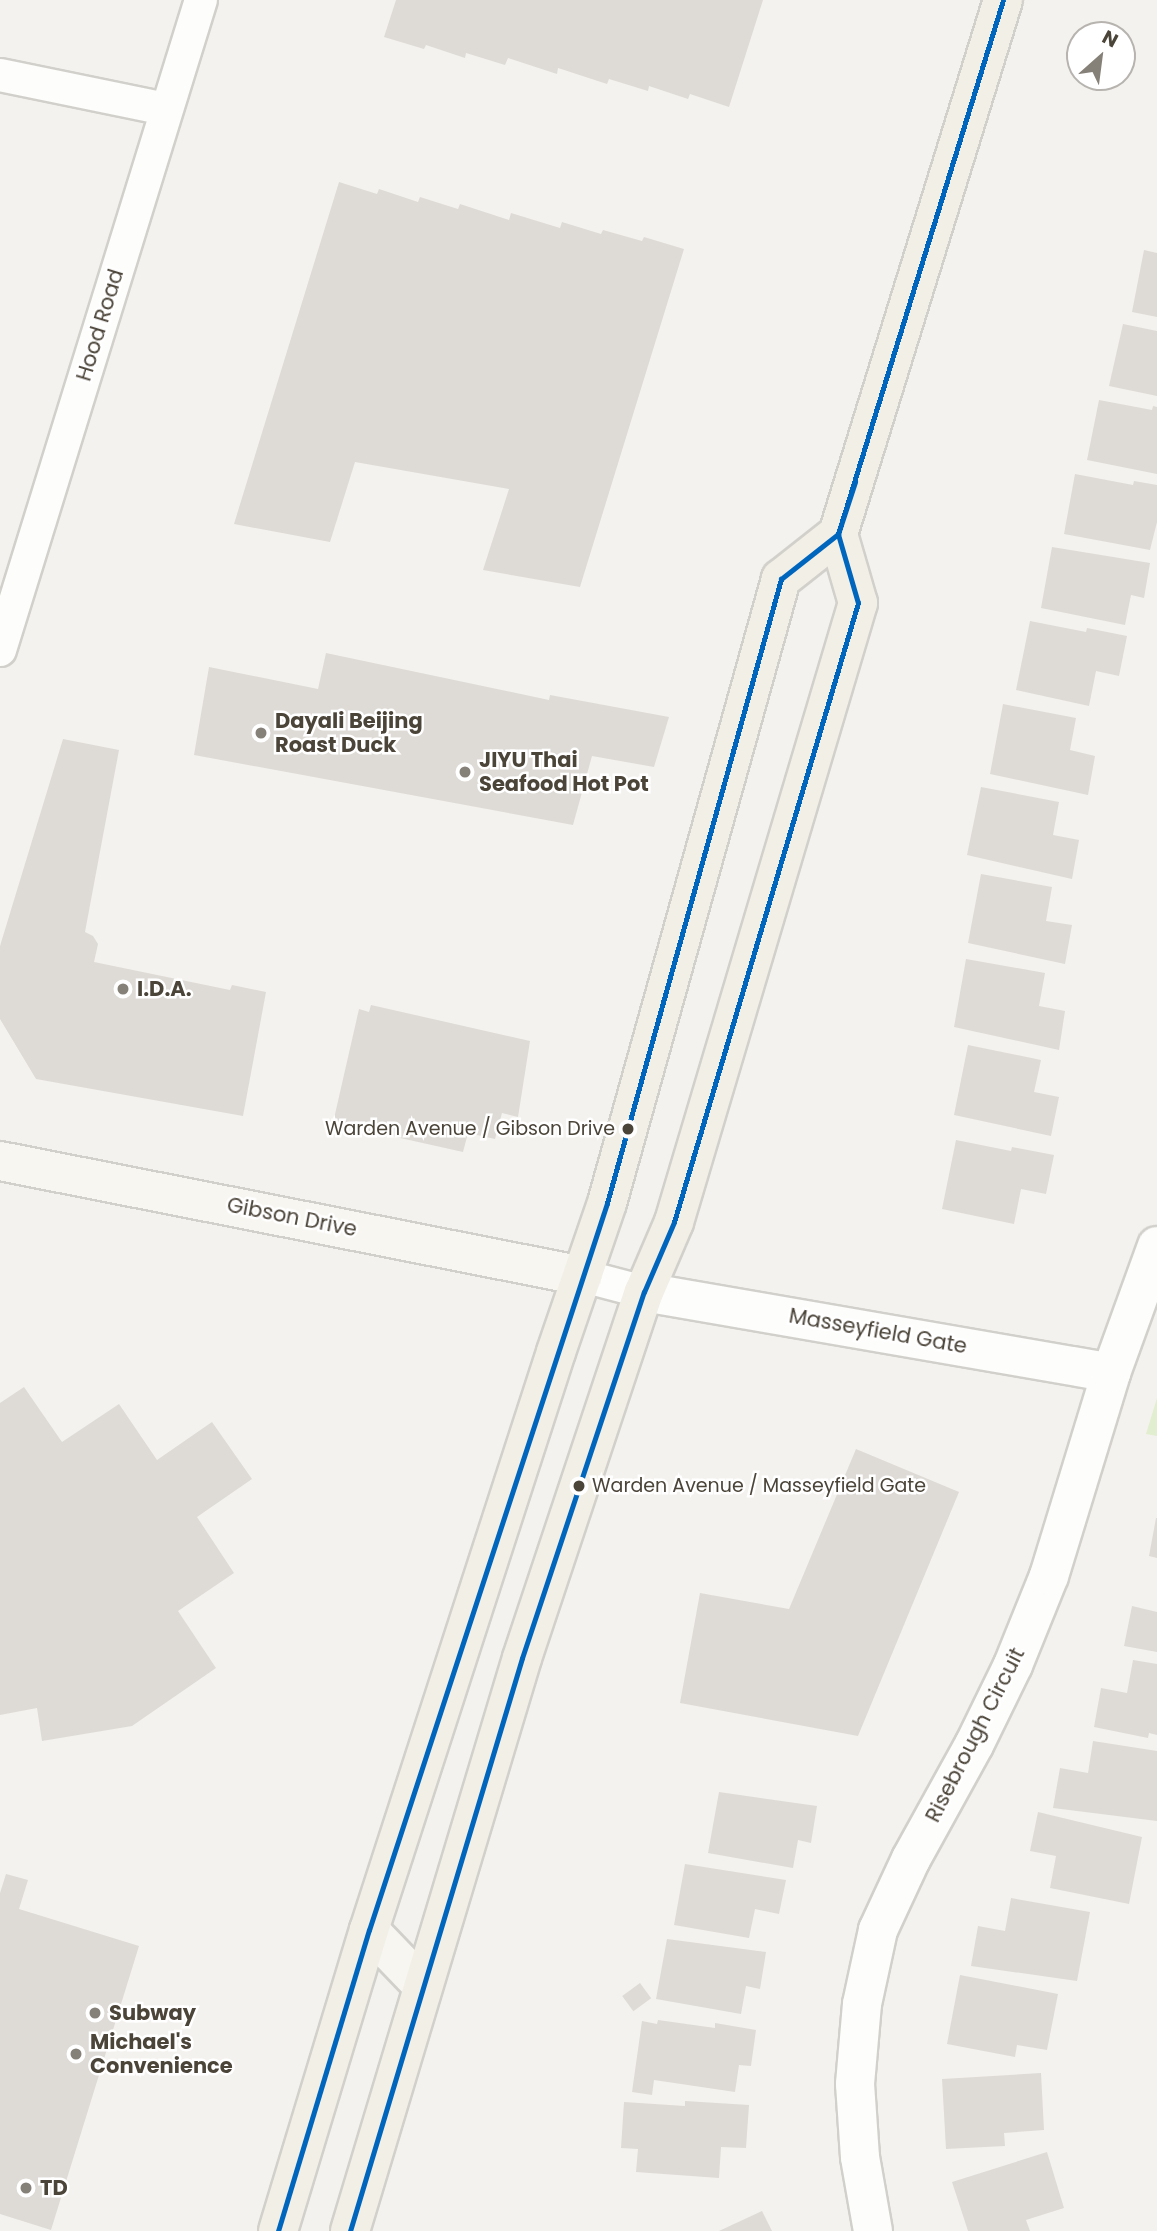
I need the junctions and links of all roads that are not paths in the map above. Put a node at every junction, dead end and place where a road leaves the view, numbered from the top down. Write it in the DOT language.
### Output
graph roads {
  1 [pos="201,0"];
  2 [pos="1003,0"];
  3 [pos="0,75"];
  4 [pos="166,109"];
  5 [pos="838,534"];
  6 [pos="0,650"];
  7 [pos="0,1161"];
  8 [pos="1157,1246"];
  9 [pos="583,1276"];
  10 [pos="644,1292"];
  11 [pos="1111,1373"];
  12 [pos="369,1930"];
  13 [pos="422,1984"];
  14 [pos="278,2231"];
  15 [pos="350,2231"];
  16 [pos="873,2231"];
  1 -- 4 [label="street, Hood Road"];
  2 -- 5 [label="main road"];
  3 -- 4 [label="street"];
  4 -- 6 [label="street, Hood Road"];
  5 -- 9 [label="main road"];
  5 -- 10 [label="main road"];
  7 -- 9 [label="main road, Gibson Drive"];
  8 -- 11 [label="street, Risebrough Circuit"];
  9 -- 10 [label="street"];
  9 -- 12 [label="main road"];
  10 -- 11 [label="street, Masseyfield Gate"];
  10 -- 13 [label="main road"];
  11 -- 16 [label="street, Risebrough Circuit"];
  12 -- 13 [label="main road"];
  12 -- 14 [label="main road"];
  13 -- 15 [label="main road"];
}
